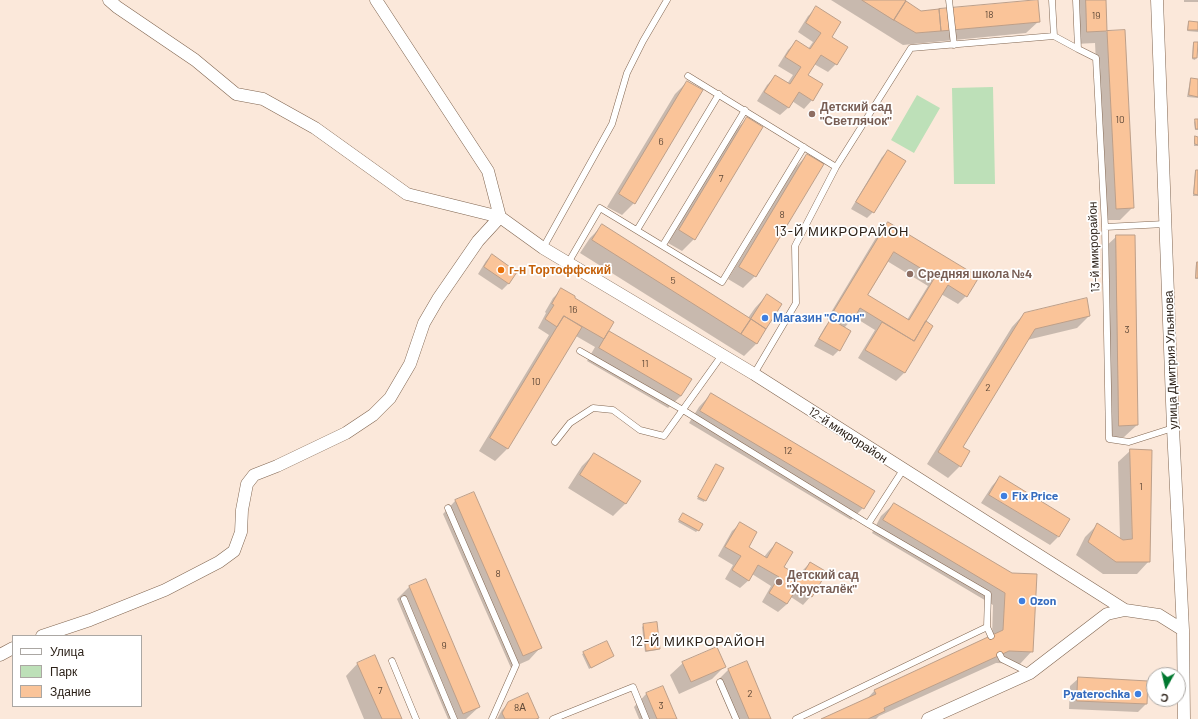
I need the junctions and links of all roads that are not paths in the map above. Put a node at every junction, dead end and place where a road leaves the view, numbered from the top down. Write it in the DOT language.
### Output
graph roads {
  1 [pos="109,0"];
  2 [pos="376,0"];
  3 [pos="667,0"];
  4 [pos="949,0"];
  5 [pos="1052,0"];
  6 [pos="1076,0"];
  7 [pos="1157,0"];
  8 [pos="1054,36"];
  9 [pos="954,45"];
  10 [pos="1078,49"];
  11 [pos="688,76"];
  12 [pos="719,94"];
  13 [pos="745,110"];
  14 [pos="804,147"];
  15 [pos="836,167"];
  16 [pos="500,217"];
  17 [pos="1165,224"];
  18 [pos="1105,227"];
  19 [pos="637,230"];
  20 [pos="663,245"];
  21 [pos="543,248"];
  22 [pos="568,263"];
  23 [pos="580,351"];
  24 [pos="722,355"];
  25 [pos="754,374"];
  26 [pos="683,410"];
  27 [pos="1173,428"];
  28 [pos="555,442"];
  29 [pos="903,470"];
  30 [pos="448,508"];
  31 [pos="868,524"];
  32 [pos="404,599"];
  33 [pos="1125,610"];
  34 [pos="987,627"];
  35 [pos="1183,630"];
  36 [pos="45,635"];
  37 [pos="991,636"];
  38 [pos="12,649"];
  39 [pos="0,655"];
  40 [pos="1000,655"];
  41 [pos="392,661"];
  42 [pos="1030,673"];
  43 [pos="720,682"];
  44 [pos="560,718"];
  45 [pos="416,719"];
  46 [pos="454,719"];
  47 [pos="492,719"];
  48 [pos="553,719"];
  49 [pos="646,719"];
  50 [pos="736,719"];
  51 [pos="796,719"];
  52 [pos="928,719"];
  53 [pos="1184,719"];
  1 -- 16 [label="street"];
  2 -- 16 [label="street"];
  3 -- 21 [label="lane"];
  4 -- 9 [label="lane"];
  5 -- 8 [label="lane"];
  6 -- 10 [label="lane"];
  7 -- 17 [label="street, улица Дмитрия Ульянова"];
  8 -- 9 [label="lane"];
  8 -- 10 [label="lane"];
  9 -- 15 [label="lane"];
  10 -- 18 [label="lane, 13-й микрорайон"];
  11 -- 12 [label="lane"];
  12 -- 13 [label="lane"];
  12 -- 19 [label="lane"];
  13 -- 14 [label="lane"];
  13 -- 20 [label="lane"];
  14 -- 15 [label="lane"];
  14 -- 20 [label="lane"];
  15 -- 25 [label="lane"];
  16 -- 21 [label="street, 12-й микрорайон"];
  16 -- 36 [label="street"];
  17 -- 18 [label="lane"];
  17 -- 27 [label="street, улица Дмитрия Ульянова"];
  18 -- 27 [label="lane, 13-й микрорайон"];
  19 -- 20 [label="lane"];
  19 -- 22 [label="lane"];
  21 -- 22 [label="street, 12-й микрорайон"];
  22 -- 24 [label="street, 12-й микрорайон"];
  23 -- 26 [label="lane"];
  24 -- 25 [label="street, 12-й микрорайон"];
  24 -- 26 [label="lane"];
  25 -- 29 [label="street, 12-й микрорайон"];
  26 -- 28 [label="lane"];
  26 -- 31 [label="lane"];
  27 -- 35 [label="street, улица Дмитрия Ульянова"];
  29 -- 31 [label="lane"];
  29 -- 33 [label="street, 12-й микрорайон"];
  30 -- 47 [label="lane"];
  31 -- 34 [label="lane"];
  32 -- 46 [label="lane"];
  33 -- 35 [label="street, 12-й микрорайон"];
  33 -- 42 [label="street, 12-й микрорайон"];
  34 -- 37 [label="lane"];
  34 -- 51 [label="lane"];
  35 -- 53 [label="street, улица Дмитрия Ульянова"];
  38 -- 39 [label="street"];
  40 -- 42 [label="lane"];
  41 -- 45 [label="lane"];
  42 -- 52 [label="street, 12-й микрорайон"];
  43 -- 50 [label="lane"];
  44 -- 48 [label="lane"];
  44 -- 49 [label="lane"];
}
